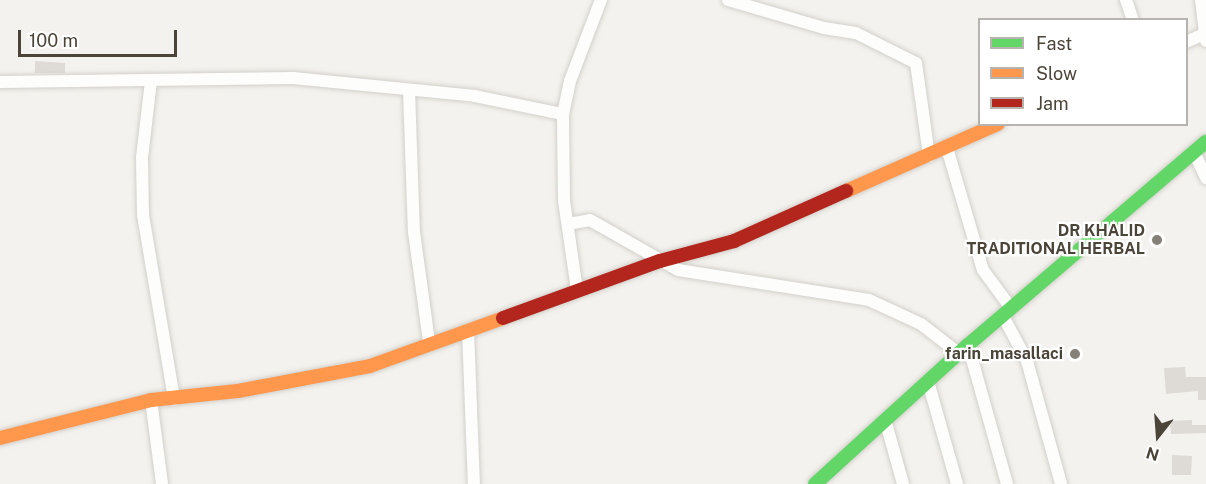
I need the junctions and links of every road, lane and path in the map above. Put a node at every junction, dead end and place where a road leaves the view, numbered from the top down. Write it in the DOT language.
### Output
graph roads {
  1 [pos="602,0"];
  2 [pos="728,0"];
  3 [pos="1126,0"];
  4 [pos="1201,0"];
  5 [pos="1132,18"];
  6 [pos="1205,36"];
  7 [pos="1188,41"];
  8 [pos="151,81"];
  9 [pos="0,82"];
  10 [pos="409,91"];
  11 [pos="562,114"];
  12 [pos="994,126"];
  13 [pos="1206,142"];
  14 [pos="947,148"];
  15 [pos="1194,152"];
  16 [pos="929,156"];
  17 [pos="1206,178"];
  18 [pos="567,224"];
  19 [pos="660,261"];
  20 [pos="577,290"];
  21 [pos="1007,312"];
  22 [pos="468,330"];
  23 [pos="429,342"];
  24 [pos="964,350"];
  25 [pos="929,385"];
  26 [pos="174,399"];
  27 [pos="151,400"];
  28 [pos="886,423"];
  29 [pos="0,438"];
  30 [pos="162,484"];
  31 [pos="474,484"];
  32 [pos="815,484"];
  33 [pos="903,484"];
  34 [pos="957,484"];
  35 [pos="1007,484"];
  36 [pos="1061,484"];
  1 -- 11 [label="street"];
  2 -- 16 [label="street"];
  3 -- 5 [label="street"];
  4 -- 6 [label="street"];
  6 -- 7 [label="street"];
  8 -- 9 [label="street"];
  8 -- 10 [label="street"];
  8 -- 26 [label="street"];
  10 -- 11 [label="street"];
  10 -- 23 [label="street"];
  11 -- 18 [label="street"];
  12 -- 14 [label="street"];
  13 -- 15 [label="street"];
  14 -- 16 [label="street"];
  14 -- 21 [label="street"];
  15 -- 17 [label="street"];
  15 -- 21 [label="street"];
  16 -- 19 [label="street"];
  18 -- 19 [label="street"];
  18 -- 20 [label="street"];
  19 -- 20 [label="street"];
  19 -- 24 [label="street"];
  20 -- 22 [label="street"];
  21 -- 24 [label="street"];
  21 -- 36 [label="street"];
  22 -- 23 [label="street"];
  22 -- 31 [label="street"];
  23 -- 26 [label="street"];
  24 -- 25 [label="street"];
  24 -- 35 [label="street"];
  25 -- 28 [label="street"];
  25 -- 34 [label="street"];
  26 -- 27 [label="street"];
  27 -- 29 [label="street"];
  27 -- 30 [label="street"];
  28 -- 32 [label="street"];
  28 -- 33 [label="street"];
}
